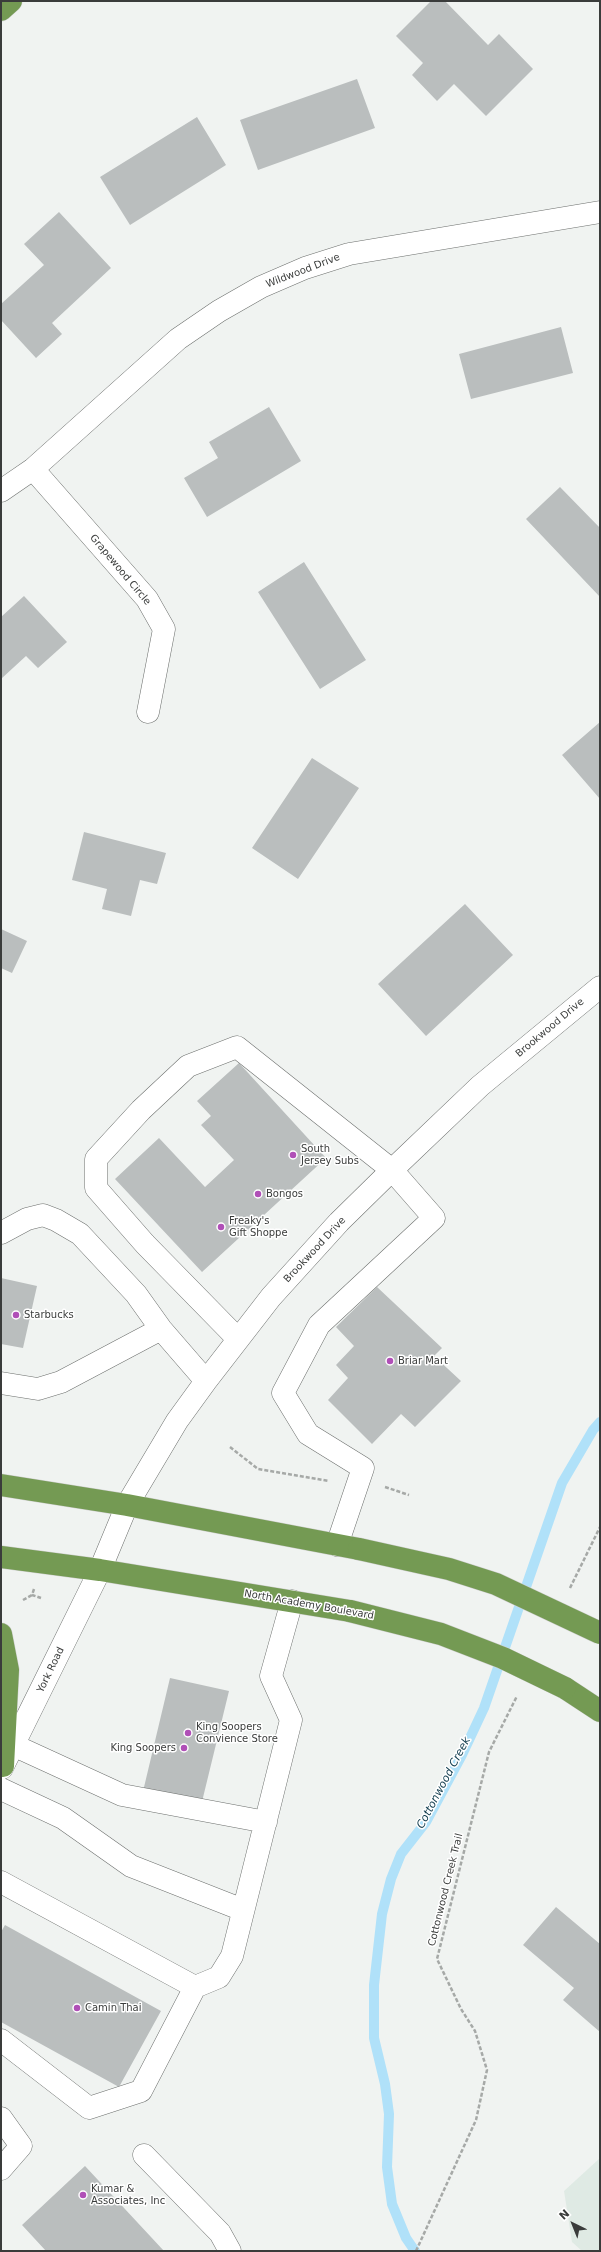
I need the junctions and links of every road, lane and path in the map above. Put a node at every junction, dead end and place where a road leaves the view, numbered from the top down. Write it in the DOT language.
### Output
graph roads {
  1 [pos="11,1"];
  2 [pos="1,10"];
  3 [pos="600,212"];
  4 [pos="33,469"];
  5 [pos="1,491"];
  6 [pos="148,712"];
  7 [pos="600,987"];
  8 [pos="392,1170"];
  9 [pos="1,1234"];
  10 [pos="161,1329"];
  11 [pos="238,1340"];
  12 [pos="206,1381"];
  13 [pos="1,1383"];
  14 [pos="230,1447"];
  15 [pos="359,1482"];
  16 [pos="1,1484"];
  17 [pos="409,1495"];
  18 [pos="127,1506"];
  19 [pos="337,1545"];
  20 [pos="1,1557"];
  21 [pos="100,1570"];
  22 [pos="35,1586"];
  23 [pos="32,1595"];
  24 [pos="41,1598"];
  25 [pos="23,1600"];
  26 [pos="292,1601"];
  27 [pos="600,1633"];
  28 [pos="1,1634"];
  29 [pos="512,1707"];
  30 [pos="600,1711"];
  31 [pos="13,1745"];
  32 [pos="2,1768"];
  33 [pos="1,1789"];
  34 [pos="266,1822"];
  35 [pos="1,1882"];
  36 [pos="244,1910"];
  37 [pos="195,1988"];
  38 [pos="1,2040"];
  39 [pos="1,2118"];
  40 [pos="144,2155"];
  41 [pos="1,2169"];
  42 [pos="230,2251"];
  43 [pos="416,2251"];
  1 -- 2 [label="highway"];
  3 -- 4 [label="street, Wildwood Drive"];
  4 -- 5 [label="street, Wildwood Drive"];
  4 -- 6 [label="street, Grapewood Circle"];
  7 -- 8 [label="street, Brookwood Drive"];
  8 -- 11 [label="street, Brookwood Drive"];
  8 -- 11 [label="street"];
  8 -- 15 [label="street"];
  9 -- 10 [label="street"];
  10 -- 12 [label="street"];
  10 -- 13 [label="street"];
  11 -- 12 [label="street, Brookwood Drive"];
  12 -- 18 [label="street, Brookwood Drive"];
  14 -- 15 [label="path"];
  15 -- 17 [label="path"];
  15 -- 19 [label="street"];
  16 -- 18 [label="highway"];
  18 -- 19 [label="highway"];
  18 -- 21 [label="street, Brookwood Drive"];
  19 -- 27 [label="highway, bridge"];
  20 -- 21 [label="highway, North Academy Boulevard"];
  21 -- 26 [label="highway, North Academy Boulevard"];
  21 -- 31 [label="street, York Road"];
  22 -- 23 [label="path"];
  23 -- 24 [label="path"];
  23 -- 25 [label="path"];
  26 -- 30 [label="highway, North Academy Boulevard, bridge"];
  26 -- 34 [label="street"];
  28 -- 32 [label="highway"];
  29 -- 43 [label="path, Cottonwood Creek Trail"];
  31 -- 32 [label="street, York Road"];
  31 -- 34 [label="street"];
  33 -- 36 [label="street"];
  34 -- 36 [label="street"];
  35 -- 37 [label="street"];
  36 -- 37 [label="street"];
  37 -- 38 [label="street"];
  39 -- 41 [label="street"];
  40 -- 42 [label="street"];
}
